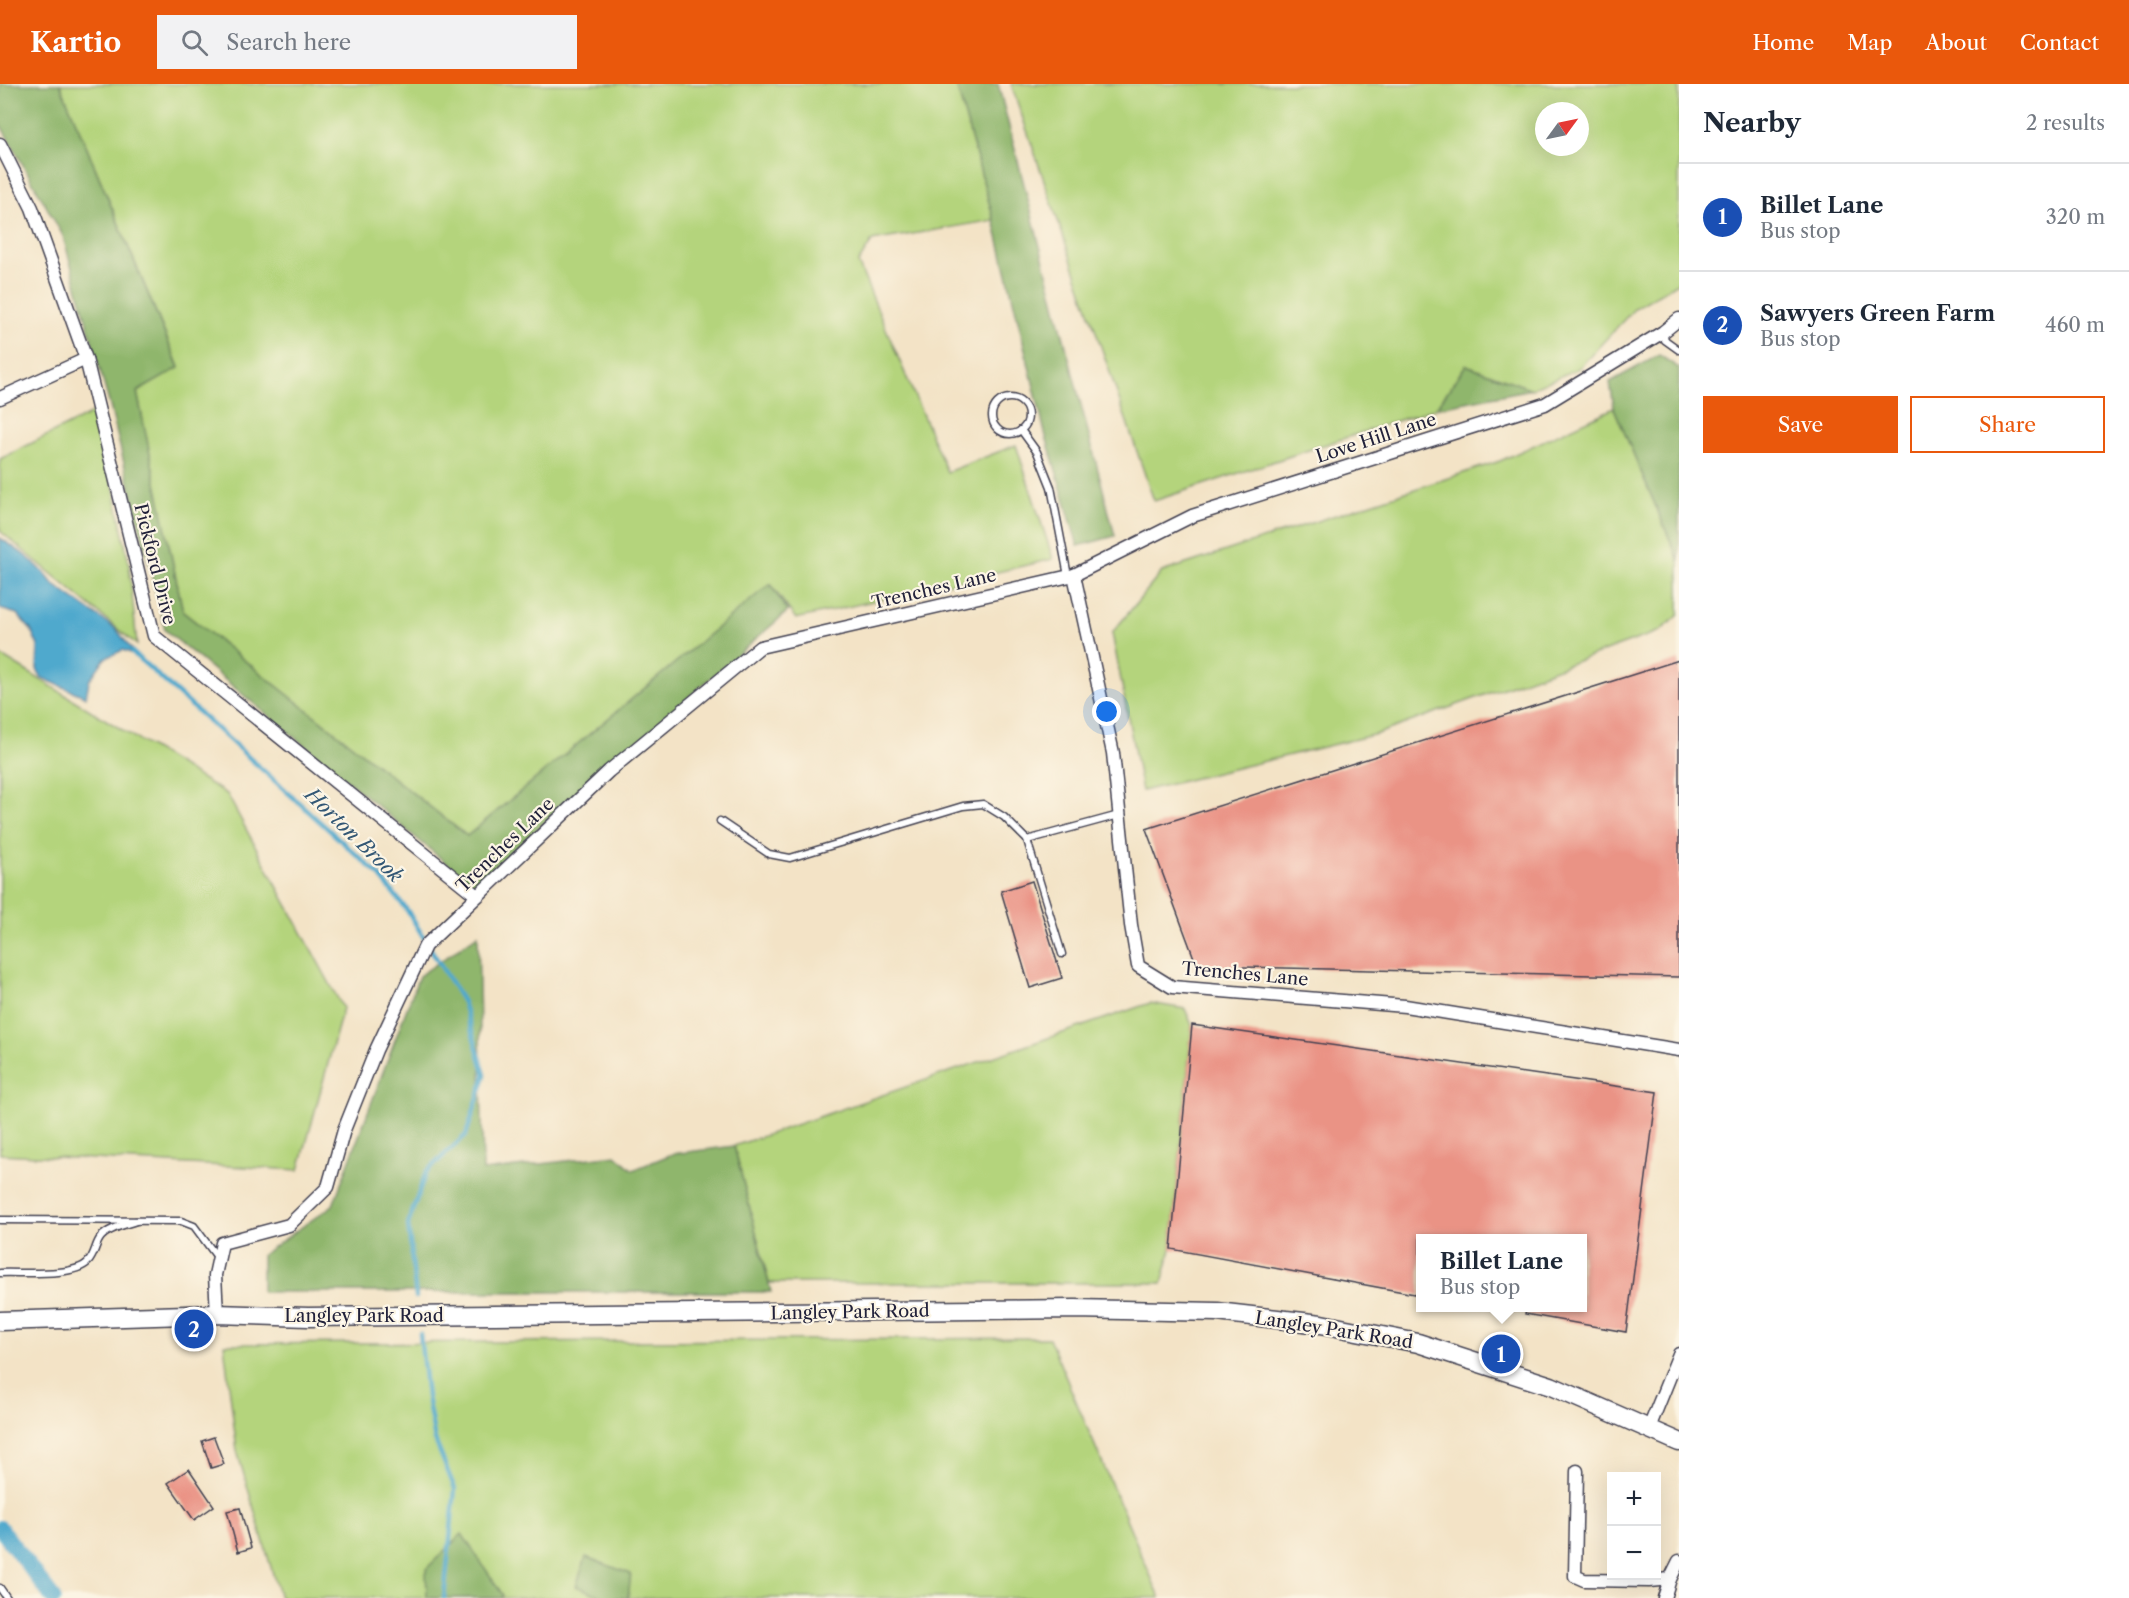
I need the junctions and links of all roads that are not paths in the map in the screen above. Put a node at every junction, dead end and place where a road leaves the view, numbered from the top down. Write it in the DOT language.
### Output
graph roads {
  1 [pos="0,144"];
  2 [pos="1679,319"];
  3 [pos="1663,332"];
  4 [pos="1679,350"];
  5 [pos="86,359"];
  6 [pos="0,398"];
  7 [pos="1021,430"];
  8 [pos="1071,575"];
  9 [pos="1119,815"];
  10 [pos="720,821"];
  11 [pos="1027,840"];
  12 [pos="477,896"];
  13 [pos="1062,954"];
  14 [pos="1679,1050"];
  15 [pos="142,1219"];
  16 [pos="0,1220"];
  17 [pos="219,1259"];
  18 [pos="0,1273"];
  19 [pos="217,1314"];
  20 [pos="0,1321"];
  21 [pos="1679,1354"];
  22 [pos="1649,1428"];
  23 [pos="1679,1442"];
  24 [pos="1577,1471"];
  25 [pos="1679,1561"];
  26 [pos="1670,1579"];
  27 [pos="0,1588"];
  28 [pos="7,1598"];
  29 [pos="1664,1598"];
  1 -- 5 [label="street, Pickford Drive"];
  2 -- 3 [label="street, Love Hill Lane"];
  3 -- 4 [label="lane"];
  3 -- 8 [label="street, Love Hill Lane"];
  5 -- 6 [label="street"];
  5 -- 12 [label="street, Pickford Drive"];
  7 -- 7 [label="lane"];
  7 -- 8 [label="lane"];
  8 -- 9 [label="street, Trenches Lane"];
  8 -- 12 [label="street, Trenches Lane"];
  9 -- 11 [label="lane"];
  9 -- 14 [label="street, Trenches Lane"];
  10 -- 11 [label="lane"];
  11 -- 13 [label="lane"];
  12 -- 17 [label="street, Trenches Lane"];
  15 -- 16 [label="lane"];
  15 -- 17 [label="lane"];
  15 -- 18 [label="lane"];
  17 -- 19 [label="street"];
  19 -- 20 [label="main road, Langley Park Road"];
  19 -- 22 [label="main road, Langley Park Road"];
  21 -- 22 [label="street"];
  22 -- 23 [label="main road, Langley Park Road"];
  24 -- 26 [label="street"];
  25 -- 26 [label="street"];
  26 -- 29 [label="street"];
  27 -- 28 [label="lane"];
}
